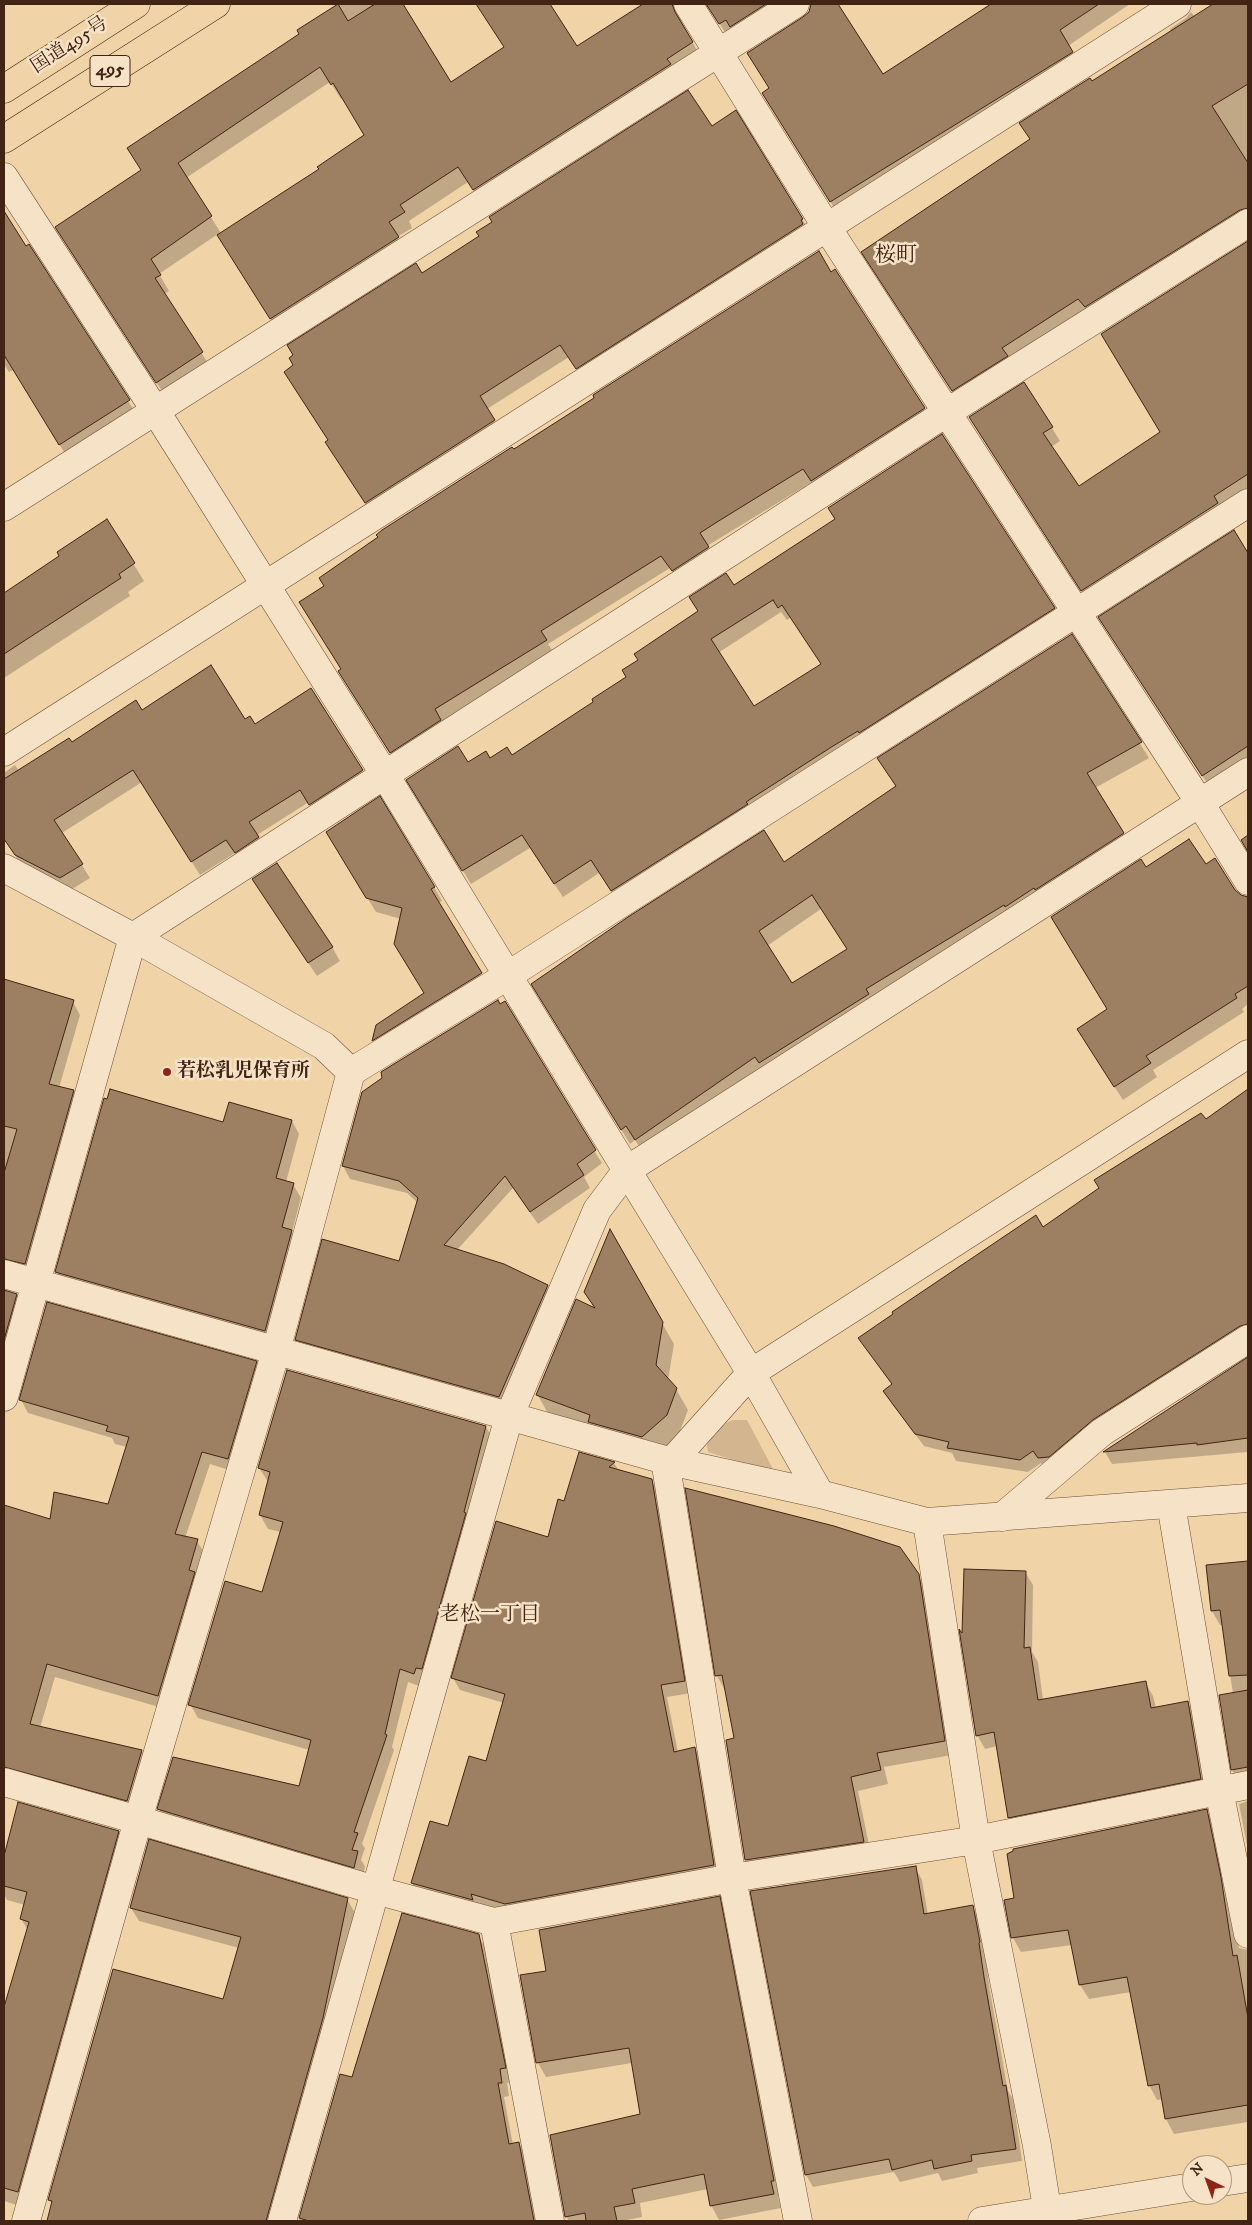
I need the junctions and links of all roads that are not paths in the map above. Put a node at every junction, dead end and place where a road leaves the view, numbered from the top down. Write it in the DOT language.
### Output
graph roads {
  1 [pos="136,4"];
  2 [pos="216,4"];
  3 [pos="688,4"];
  4 [pos="795,4"];
  5 [pos="1176,4"];
  6 [pos="719,52"];
  7 [pos="4,89"];
  8 [pos="4,139"];
  9 [pos="4,178"];
  10 [pos="1248,223"];
  11 [pos="826,226"];
  12 [pos="155,410"];
  13 [pos="946,413"];
  14 [pos="1248,503"];
  15 [pos="4,507"];
  16 [pos="264,585"];
  17 [pos="1075,612"];
  18 [pos="4,752"];
  19 [pos="1248,772"];
  20 [pos="385,775"];
  21 [pos="1200,802"];
  22 [pos="4,868"];
  23 [pos="1248,881"];
  24 [pos="133,937"];
  25 [pos="507,976"];
  26 [pos="1248,1054"];
  27 [pos="351,1072"];
  28 [pos="627,1170"];
  29 [pos="4,1274"];
  30 [pos="36,1283"];
  31 [pos="1248,1338"];
  32 [pos="276,1351"];
  33 [pos="751,1373"];
  34 [pos="4,1397"];
  35 [pos="510,1417"];
  36 [pos="669,1460"];
  37 [pos="820,1494"];
  38 [pos="1248,1498"];
  39 [pos="1171,1504"];
  40 [pos="1002,1517"];
  41 [pos="927,1522"];
  42 [pos="4,1782"];
  43 [pos="1248,1785"];
  44 [pos="1219,1790"];
  45 [pos="138,1820"];
  46 [pos="976,1840"];
  47 [pos="732,1878"];
  48 [pos="375,1890"];
  49 [pos="494,1922"];
  50 [pos="1248,1934"];
  51 [pos="1248,2178"];
  52 [pos="1232,2180"];
  53 [pos="1182,2189"];
  54 [pos="1048,2216"];
  55 [pos="26,2221"];
  56 [pos="282,2221"];
  57 [pos="550,2221"];
  58 [pos="798,2221"];
  59 [pos="982,2221"];
  1 -- 7 [label="highway, 国道495号 / 495"];
  2 -- 8 [label="highway, 495"];
  3 -- 6 [label="street"];
  4 -- 6 [label="street"];
  5 -- 11 [label="street"];
  6 -- 11 [label="street"];
  6 -- 12 [label="street"];
  9 -- 12 [label="street"];
  10 -- 13 [label="street"];
  11 -- 13 [label="street"];
  11 -- 16 [label="street"];
  12 -- 15 [label="street"];
  12 -- 16 [label="street"];
  13 -- 17 [label="street"];
  13 -- 20 [label="street"];
  14 -- 17 [label="street"];
  16 -- 18 [label="street"];
  16 -- 20 [label="street"];
  17 -- 21 [label="street"];
  17 -- 25 [label="street"];
  19 -- 21 [label="street"];
  20 -- 24 [label="street"];
  20 -- 25 [label="street"];
  21 -- 23 [label="street"];
  21 -- 28 [label="street"];
  22 -- 24 [label="street"];
  24 -- 27 [label="street"];
  24 -- 30 [label="street"];
  25 -- 27 [label="street"];
  25 -- 28 [label="street"];
  26 -- 33 [label="street"];
  27 -- 32 [label="street"];
  28 -- 33 [label="street"];
  28 -- 35 [label="street"];
  29 -- 30 [label="street"];
  30 -- 32 [label="street"];
  30 -- 34 [label="street"];
  31 -- 40 [label="street"];
  32 -- 35 [label="street"];
  32 -- 45 [label="street"];
  33 -- 36 [label="street"];
  33 -- 37 [label="street"];
  35 -- 36 [label="street"];
  35 -- 48 [label="street"];
  36 -- 37 [label="street"];
  36 -- 47 [label="street"];
  37 -- 41 [label="street"];
  38 -- 39 [label="street"];
  39 -- 40 [label="street"];
  39 -- 44 [label="street"];
  40 -- 41 [label="street"];
  41 -- 46 [label="street"];
  42 -- 45 [label="street"];
  43 -- 44 [label="street"];
  44 -- 46 [label="street"];
  44 -- 50 [label="street"];
  45 -- 48 [label="street"];
  45 -- 55 [label="street"];
  46 -- 47 [label="street"];
  46 -- 54 [label="street"];
  47 -- 49 [label="street"];
  47 -- 58 [label="street"];
  48 -- 49 [label="street"];
  48 -- 56 [label="street"];
  49 -- 57 [label="street"];
  51 -- 52 [label="street"];
  53 -- 54 [label="street"];
  54 -- 59 [label="street"];
}
